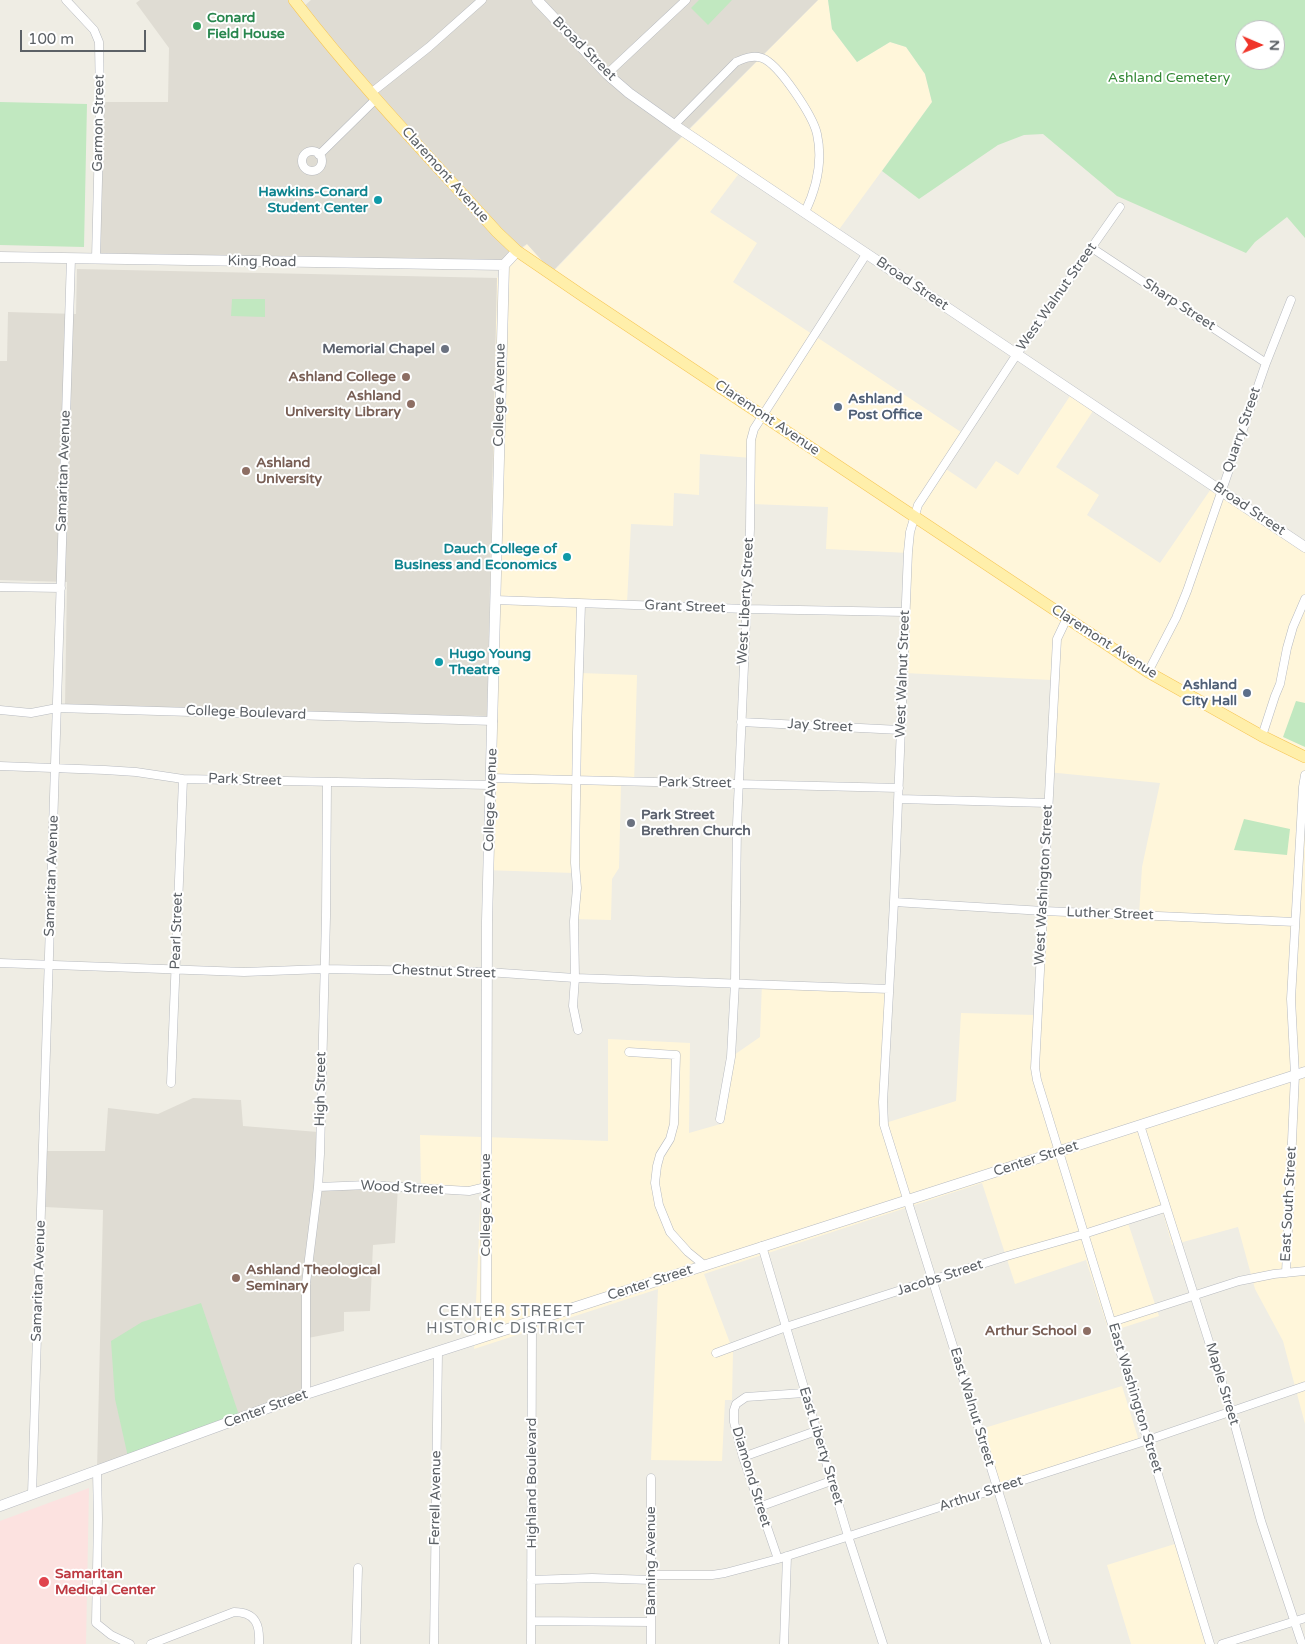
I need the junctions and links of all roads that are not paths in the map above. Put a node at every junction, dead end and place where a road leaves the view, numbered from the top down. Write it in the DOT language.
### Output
graph roads {
  1 [pos="66,0"];
  2 [pos="482,0"];
  3 [pos="537,0"];
  4 [pos="686,0"];
  5 [pos="296,1"];
  6 [pos="607,74"];
  7 [pos="374,96"];
  8 [pos="674,125"];
  9 [pos="319,155"];
  10 [pos="1120,207"];
  11 [pos="805,212"];
  12 [pos="1092,248"];
  13 [pos="517,251"];
  14 [pos="867,253"];
  15 [pos="0,257"];
  16 [pos="71,258"];
  17 [pos="96,258"];
  18 [pos="504,265"];
  19 [pos="1291,300"];
  20 [pos="1017,354"];
  21 [pos="1266,363"];
  22 [pos="764,416"];
  23 [pos="1221,491"];
  24 [pos="914,516"];
  25 [pos="1305,547"];
  26 [pos="0,587"];
  27 [pos="61,588"];
  28 [pos="1305,599"];
  29 [pos="495,600"];
  30 [pos="581,604"];
  31 [pos="746,609"];
  32 [pos="905,612"];
  33 [pos="1067,618"];
  34 [pos="1148,672"];
  35 [pos="57,708"];
  36 [pos="0,710"];
  37 [pos="493,721"];
  38 [pos="741,722"];
  39 [pos="900,730"];
  40 [pos="1262,736"];
  41 [pos="1305,757"];
  42 [pos="0,766"];
  43 [pos="55,769"];
  44 [pos="1305,775"];
  45 [pos="183,778"];
  46 [pos="577,780"];
  47 [pos="327,782"];
  48 [pos="491,782"];
  49 [pos="738,784"];
  50 [pos="899,788"];
  51 [pos="899,799"];
  52 [pos="1048,803"];
  53 [pos="894,902"];
  54 [pos="1044,911"];
  55 [pos="1295,922"];
  56 [pos="0,963"];
  57 [pos="49,964"];
  58 [pos="176,968"];
  59 [pos="324,969"];
  60 [pos="487,972"];
  61 [pos="575,978"];
  62 [pos="735,983"];
  63 [pos="889,989"];
  64 [pos="578,1030"];
  65 [pos="629,1052"];
  66 [pos="1300,1073"];
  67 [pos="171,1083"];
  68 [pos="720,1119"];
  69 [pos="1140,1125"];
  70 [pos="1059,1152"];
  71 [pos="318,1187"];
  72 [pos="486,1187"];
  73 [pos="907,1199"];
  74 [pos="1165,1208"];
  75 [pos="1084,1234"];
  76 [pos="762,1246"];
  77 [pos="704,1265"];
  78 [pos="1305,1271"];
  79 [pos="1286,1273"];
  80 [pos="932,1280"];
  81 [pos="1193,1294"];
  82 [pos="532,1322"];
  83 [pos="1112,1322"];
  84 [pos="786,1327"];
  85 [pos="486,1335"];
  86 [pos="438,1352"];
  87 [pos="716,1353"];
  88 [pos="1305,1386"];
  89 [pos="804,1393"];
  90 [pos="306,1394"];
  91 [pos="1231,1410"];
  92 [pos="816,1432"];
  93 [pos="1148,1440"];
  94 [pos="744,1457"];
  95 [pos="97,1470"];
  96 [pos="651,1478"];
  97 [pos="831,1481"];
  98 [pos="998,1488"];
  99 [pos="32,1494"];
  100 [pos="0,1506"];
  101 [pos="759,1507"];
  102 [pos="848,1536"];
  103 [pos="787,1556"];
  104 [pos="778,1559"];
  105 [pos="358,1568"];
  106 [pos="651,1577"];
  107 [pos="531,1580"];
  108 [pos="1305,1618"];
  109 [pos="531,1621"];
  110 [pos="1294,1621"];
  111 [pos="651,1622"];
  112 [pos="130,1644"];
  113 [pos="151,1644"];
  114 [pos="259,1644"];
  115 [pos="356,1644"];
  116 [pos="434,1644"];
  117 [pos="531,1644"];
  118 [pos="651,1644"];
  119 [pos="784,1644"];
  120 [pos="883,1644"];
  121 [pos="1046,1644"];
  122 [pos="1210,1644"];
  123 [pos="1222,1644"];
  124 [pos="1302,1644"];
  1 -- 17 [label="street, Garmon Street"];
  2 -- 7 [label="street"];
  3 -- 6 [label="street, Broad Street"];
  4 -- 6 [label="street"];
  5 -- 7 [label="main road, Claremont Avenue"];
  6 -- 8 [label="street, Broad Street"];
  7 -- 9 [label="street"];
  7 -- 13 [label="main road, Claremont Avenue"];
  8 -- 11 [label="street, Broad Street"];
  8 -- 11 [label="street"];
  10 -- 12 [label="street, West Walnut Street"];
  11 -- 14 [label="street, Broad Street"];
  12 -- 20 [label="street, West Walnut Street"];
  12 -- 21 [label="street, Sharp Street"];
  13 -- 18 [label="street"];
  13 -- 22 [label="main road, Claremont Avenue"];
  14 -- 20 [label="street, Broad Street"];
  14 -- 22 [label="street, West Liberty Street"];
  15 -- 16 [label="street, King Road"];
  16 -- 17 [label="street, King Road"];
  16 -- 27 [label="street, Samaritan Avenue"];
  17 -- 18 [label="street, King Road"];
  18 -- 29 [label="street, College Avenue"];
  19 -- 21 [label="street, Quarry Street"];
  20 -- 23 [label="street, Broad Street"];
  20 -- 24 [label="street, West Walnut Street"];
  21 -- 23 [label="street, Quarry Street"];
  22 -- 24 [label="main road, Claremont Avenue"];
  22 -- 31 [label="street, West Liberty Street"];
  23 -- 25 [label="street, Broad Street"];
  23 -- 34 [label="street, Quarry Street"];
  24 -- 32 [label="street, West Walnut Street"];
  24 -- 33 [label="main road, Claremont Avenue"];
  26 -- 27 [label="street"];
  27 -- 35 [label="street, Samaritan Avenue"];
  28 -- 40 [label="street"];
  29 -- 30 [label="street, Grant Street"];
  29 -- 37 [label="street, College Avenue"];
  30 -- 31 [label="street, Grant Street"];
  30 -- 46 [label="street"];
  31 -- 32 [label="street, Grant Street"];
  31 -- 38 [label="street, West Liberty Street"];
  32 -- 39 [label="street, West Walnut Street"];
  33 -- 34 [label="main road, Claremont Avenue"];
  33 -- 52 [label="street, West Washington Street"];
  34 -- 40 [label="main road, Claremont Avenue"];
  35 -- 36 [label="street, College Boulevard"];
  35 -- 37 [label="street, College Boulevard"];
  35 -- 43 [label="street, Samaritan Avenue"];
  37 -- 48 [label="street, College Avenue"];
  38 -- 39 [label="street, Jay Street"];
  38 -- 49 [label="street, West Liberty Street"];
  39 -- 50 [label="street, West Walnut Street"];
  40 -- 41 [label="main road, Claremont Avenue"];
  42 -- 43 [label="street, Park Street"];
  43 -- 45 [label="street, Park Street"];
  43 -- 57 [label="street, Samaritan Avenue"];
  44 -- 55 [label="street, East South Street"];
  45 -- 47 [label="street, Park Street"];
  45 -- 58 [label="street, Pearl Street"];
  46 -- 48 [label="street, Park Street"];
  46 -- 49 [label="street, Park Street"];
  46 -- 61 [label="street"];
  47 -- 48 [label="street, Park Street"];
  47 -- 59 [label="street, High Street"];
  48 -- 60 [label="street, College Avenue"];
  49 -- 50 [label="street, Park Street"];
  49 -- 62 [label="street, West Liberty Street"];
  50 -- 51 [label="street, West Walnut Street"];
  51 -- 52 [label="street"];
  51 -- 53 [label="street, West Walnut Street"];
  52 -- 54 [label="street, West Washington Street"];
  53 -- 54 [label="street, Luther Street"];
  53 -- 63 [label="street, West Walnut Street"];
  54 -- 55 [label="street, Luther Street"];
  54 -- 70 [label="street, West Washington Street"];
  55 -- 66 [label="street, East South Street"];
  56 -- 57 [label="street, Chestnut Street"];
  57 -- 58 [label="street, Chestnut Street"];
  57 -- 99 [label="street, Samaritan Avenue"];
  58 -- 59 [label="street, Chestnut Street"];
  58 -- 67 [label="street, Pearl Street"];
  59 -- 60 [label="street, Chestnut Street"];
  59 -- 71 [label="street, High Street"];
  60 -- 61 [label="street, Chestnut Street"];
  60 -- 72 [label="street, College Avenue"];
  61 -- 62 [label="street, Chestnut Street"];
  61 -- 64 [label="street"];
  62 -- 63 [label="street, Chestnut Street"];
  62 -- 68 [label="street, West Liberty Street"];
  63 -- 73 [label="street, West Walnut Street"];
  65 -- 77 [label="street"];
  66 -- 69 [label="street, Center Street"];
  66 -- 79 [label="street, East South Street"];
  69 -- 70 [label="street, Center Street"];
  69 -- 74 [label="street, Maple Street"];
  70 -- 73 [label="street, Center Street"];
  70 -- 75 [label="street, East Washington Street"];
  71 -- 72 [label="street, Wood Street"];
  71 -- 90 [label="street, High Street"];
  72 -- 85 [label="street, College Avenue"];
  73 -- 76 [label="street, Center Street"];
  73 -- 80 [label="street, East Walnut Street"];
  74 -- 75 [label="street, Jacobs Street"];
  74 -- 81 [label="street, Maple Street"];
  75 -- 80 [label="street, Jacobs Street"];
  75 -- 83 [label="street, East Washington Street"];
  76 -- 77 [label="street, Center Street"];
  76 -- 84 [label="street, East Liberty Street"];
  77 -- 82 [label="street, Center Street"];
  78 -- 79 [label="street"];
  79 -- 81 [label="street"];
  80 -- 84 [label="street, Jacobs Street"];
  80 -- 98 [label="street, East Walnut Street"];
  81 -- 83 [label="street"];
  81 -- 91 [label="street, Maple Street"];
  82 -- 85 [label="street, Center Street"];
  82 -- 107 [label="street, Highland Boulevard"];
  83 -- 93 [label="street, East Washington Street"];
  84 -- 87 [label="street, Jacobs Street"];
  84 -- 89 [label="street, East Liberty Street"];
  85 -- 86 [label="street, Center Street"];
  86 -- 90 [label="street, Center Street"];
  86 -- 116 [label="street, Ferrell Avenue"];
  88 -- 91 [label="street, Arthur Street"];
  89 -- 92 [label="street, East Liberty Street"];
  89 -- 94 [label="street, Diamond Street"];
  90 -- 95 [label="street, Center Street"];
  91 -- 93 [label="street, Arthur Street"];
  91 -- 110 [label="street, Maple Street"];
  92 -- 94 [label="street"];
  92 -- 97 [label="street, East Liberty Street"];
  93 -- 98 [label="street, Arthur Street"];
  93 -- 122 [label="street, East Washington Street"];
  94 -- 101 [label="street, Diamond Street"];
  95 -- 99 [label="street, Center Street"];
  95 -- 112 [label="street"];
  96 -- 106 [label="street, Banning Avenue"];
  97 -- 101 [label="street"];
  97 -- 102 [label="street, East Liberty Street"];
  98 -- 102 [label="street, Arthur Street"];
  98 -- 121 [label="street, East Walnut Street"];
  99 -- 100 [label="street, Center Street"];
  101 -- 104 [label="street, Diamond Street"];
  102 -- 103 [label="street, Arthur Street"];
  102 -- 120 [label="street, East Liberty Street"];
  103 -- 104 [label="street, Arthur Street"];
  103 -- 119 [label="street"];
  104 -- 106 [label="street, Arthur Street"];
  105 -- 115 [label="street"];
  106 -- 107 [label="street, Arthur Street"];
  106 -- 111 [label="street, Banning Avenue"];
  107 -- 109 [label="street, Highland Boulevard"];
  108 -- 110 [label="street"];
  109 -- 111 [label="street"];
  109 -- 117 [label="street, Highland Boulevard"];
  110 -- 123 [label="street"];
  110 -- 124 [label="street, Maple Street"];
  111 -- 118 [label="street, Banning Avenue"];
  113 -- 114 [label="street"];
}
